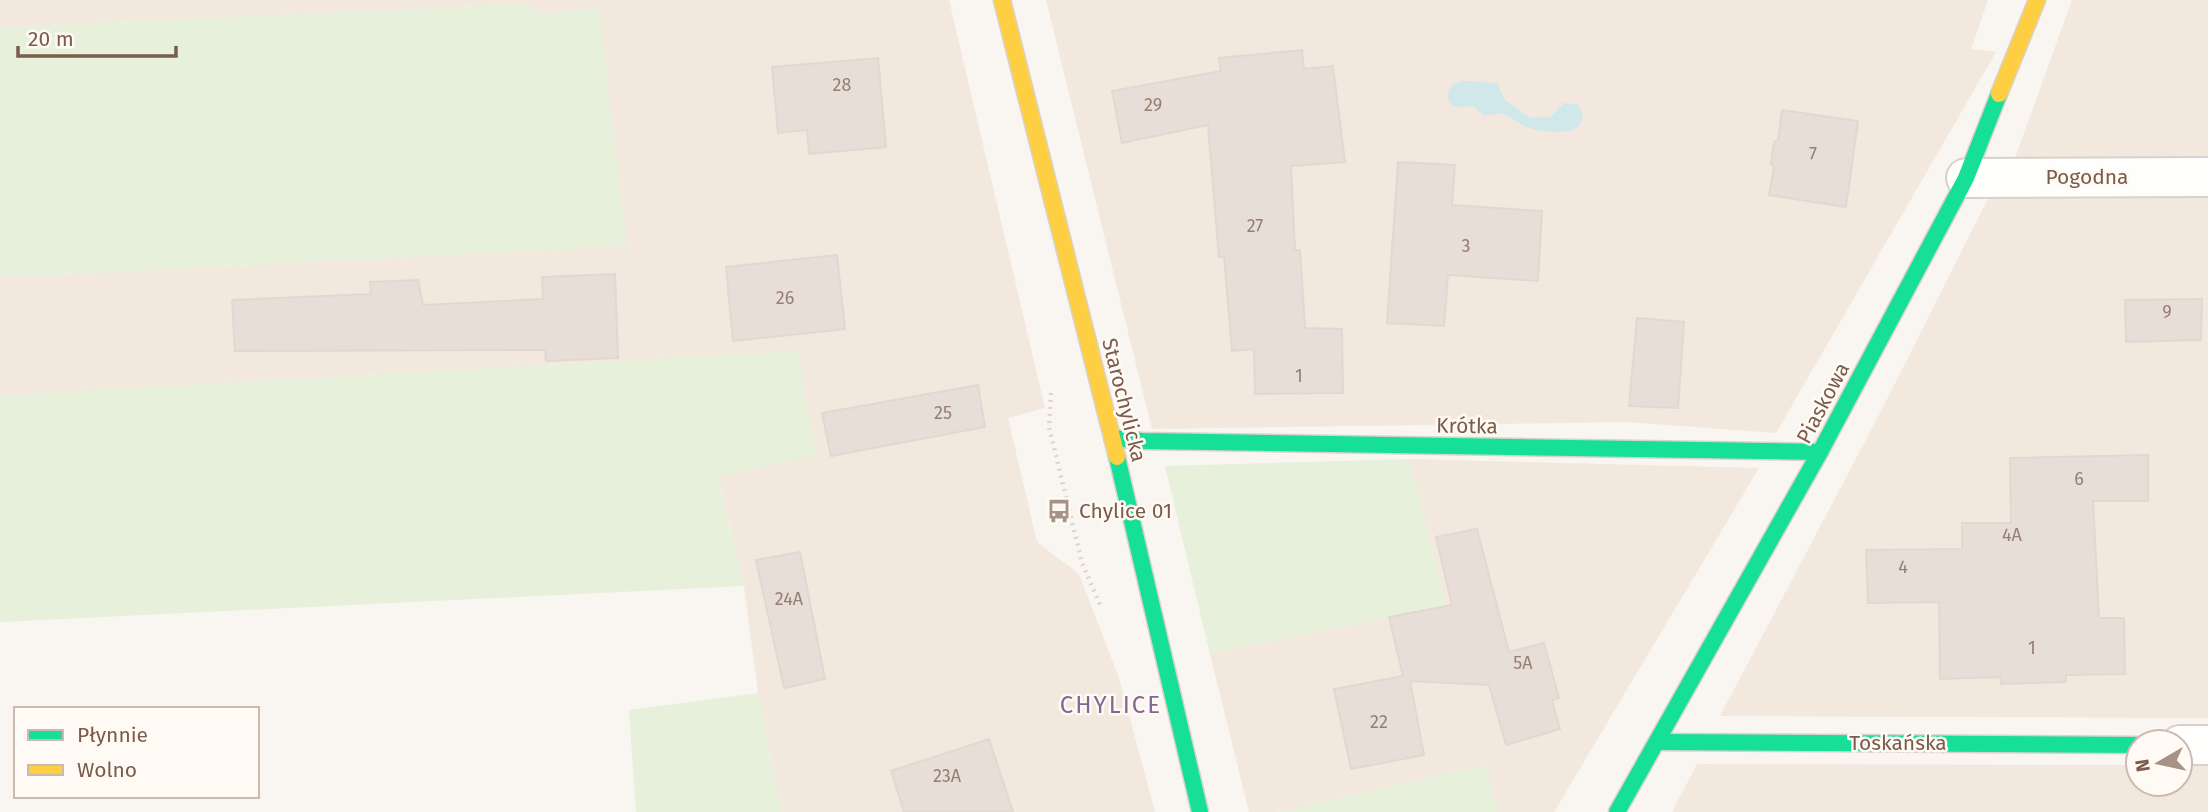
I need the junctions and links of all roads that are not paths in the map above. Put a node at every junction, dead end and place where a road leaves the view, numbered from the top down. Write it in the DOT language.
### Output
graph roads {
  1 [pos="1002,0"];
  2 [pos="2036,0"];
  3 [pos="2208,177"];
  4 [pos="1966,178"];
  5 [pos="1113,438"];
  6 [pos="1820,452"];
  7 [pos="1657,742"];
  8 [pos="2124,745"];
  9 [pos="1200,812"];
  10 [pos="1617,812"];
  1 -- 5 [label="street, Starochylicka"];
  2 -- 4 [label="street, Piaskowa"];
  3 -- 4 [label="street, Pogodna"];
  4 -- 6 [label="street, Piaskowa"];
  5 -- 6 [label="street, Krótka"];
  5 -- 9 [label="street, Starochylicka"];
  6 -- 7 [label="street, Piaskowa"];
  7 -- 8 [label="street, Toskańska"];
  7 -- 10 [label="street, Piaskowa"];
}
